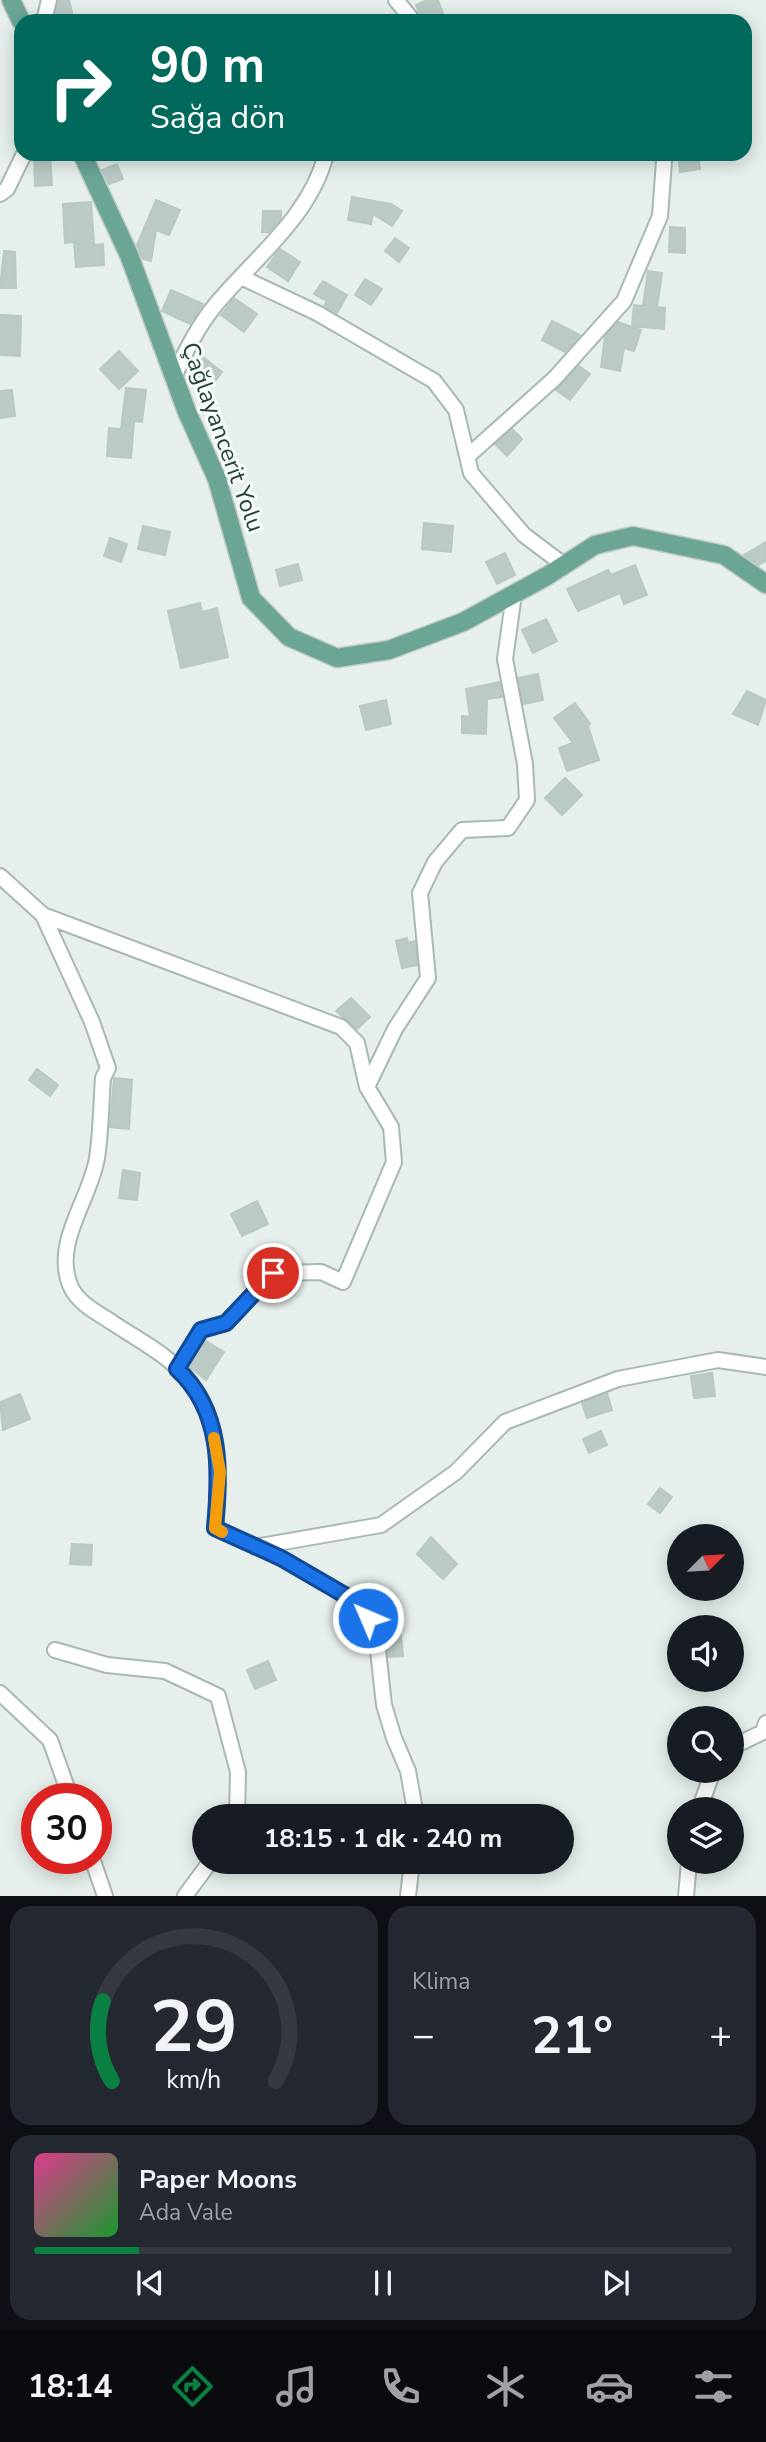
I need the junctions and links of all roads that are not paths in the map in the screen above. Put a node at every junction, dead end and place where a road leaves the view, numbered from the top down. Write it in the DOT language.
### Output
graph roads {
  1 [pos="21,161"];
  2 [pos="85,161"];
  3 [pos="324,161"];
  4 [pos="664,161"];
  5 [pos="0,194"];
  6 [pos="241,277"];
  7 [pos="174,377"];
  8 [pos="469,455"];
  9 [pos="564,565"];
  10 [pos="766,584"];
  11 [pos="514,594"];
  12 [pos="0,876"];
  13 [pos="43,915"];
  14 [pos="367,1087"];
  15 [pos="766,1367"];
  16 [pos="177,1369"];
  17 [pos="256,1547"];
  18 [pos="55,1650"];
  19 [pos="0,1693"];
  20 [pos="766,1723"];
  21 [pos="744,1741"];
  22 [pos="65,1783"];
  23 [pos="237,1804"];
  24 [pos="414,1804"];
  25 [pos="97,1874"];
  26 [pos="201,1874"];
  27 [pos="410,1874"];
  28 [pos="688,1874"];
  29 [pos="105,1896"];
  30 [pos="185,1896"];
  31 [pos="408,1896"];
  32 [pos="686,1896"];
  1 -- 5 [label="street"];
  2 -- 7 [label="main road, Çağlayancerit Yolu"];
  3 -- 6 [label="street"];
  4 -- 8 [label="street"];
  6 -- 7 [label="street"];
  6 -- 8 [label="street"];
  7 -- 11 [label="main road, Çağlayancerit Yolu"];
  8 -- 9 [label="street"];
  9 -- 10 [label="main road, Çağlayancerit Yolu"];
  9 -- 11 [label="main road, Çağlayancerit Yolu"];
  11 -- 14 [label="street"];
  12 -- 13 [label="street"];
  13 -- 14 [label="street"];
  13 -- 16 [label="street"];
  14 -- 16 [label="street"];
  15 -- 17 [label="street"];
  16 -- 17 [label="street"];
  17 -- 24 [label="street"];
  18 -- 23 [label="street"];
  19 -- 22 [label="street"];
  20 -- 21 [label="street"];
  25 -- 29 [label="street"];
  26 -- 30 [label="street"];
  27 -- 31 [label="street"];
  28 -- 32 [label="street"];
}
